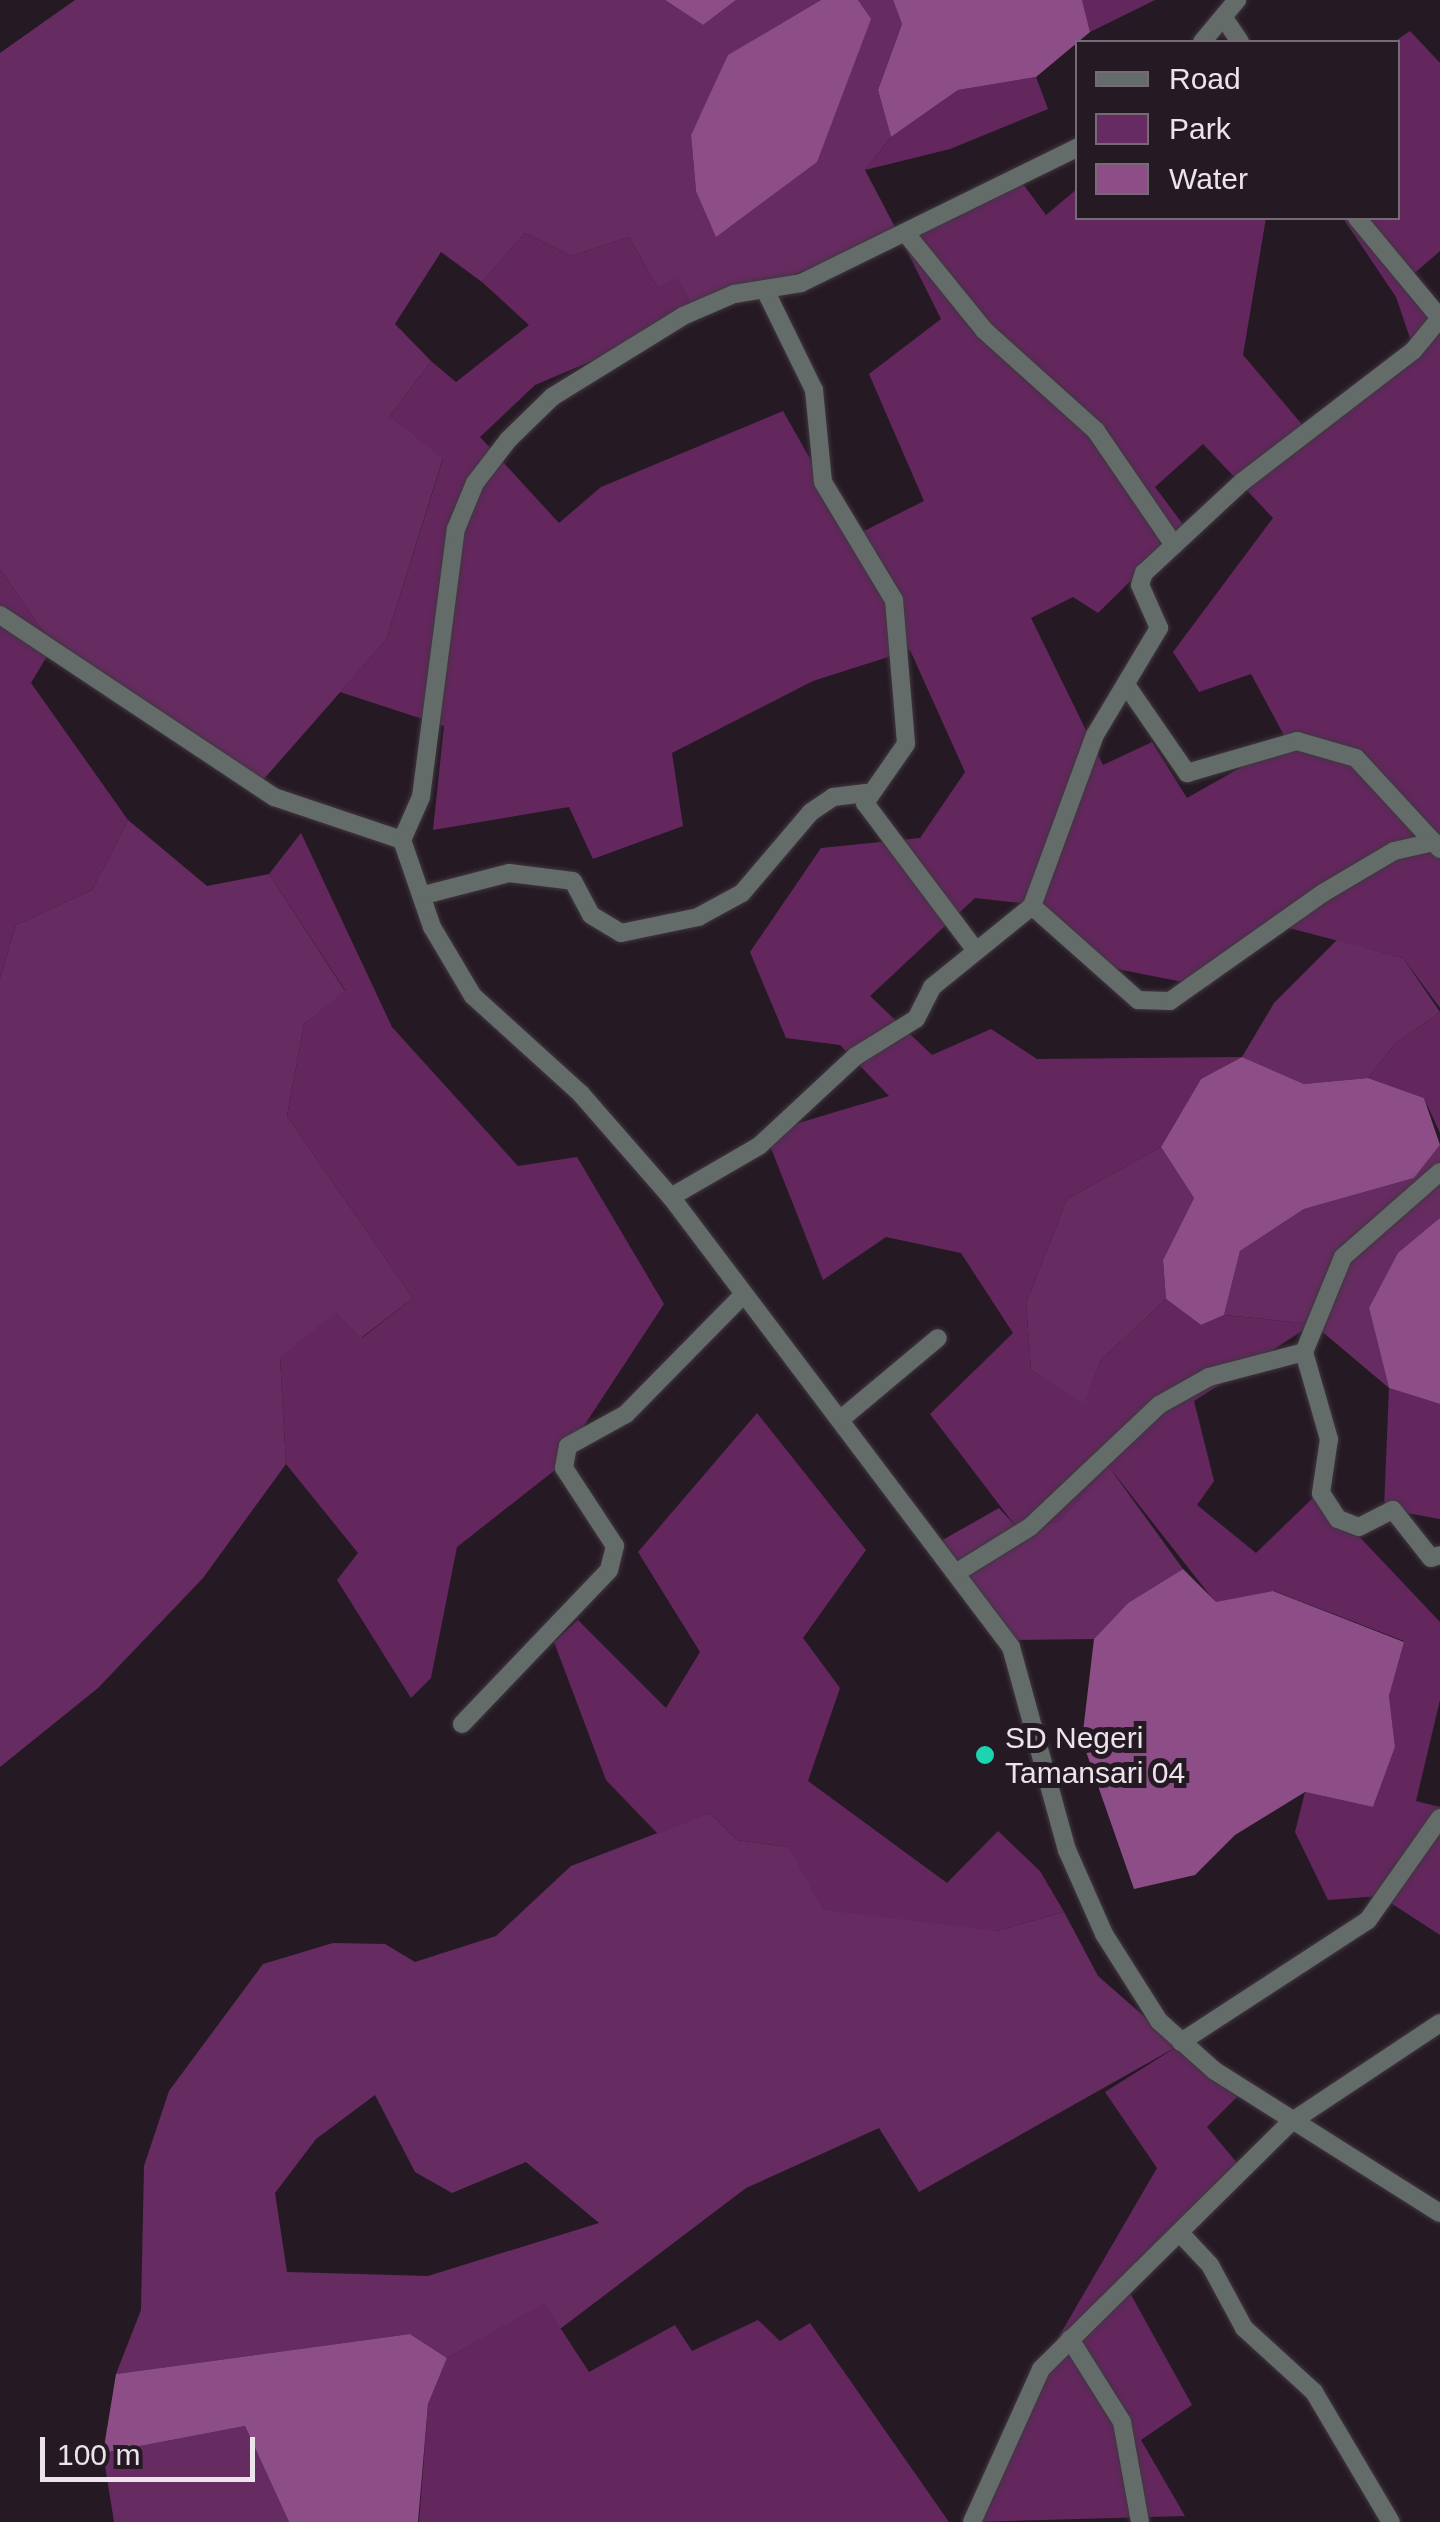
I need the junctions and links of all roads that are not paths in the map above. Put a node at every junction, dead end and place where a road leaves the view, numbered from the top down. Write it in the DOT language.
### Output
graph roads {
  1 [pos="1237,0"];
  2 [pos="1226,22"];
  3 [pos="1204,40"];
  4 [pos="1239,40"];
  5 [pos="1075,148"];
  6 [pos="1359,220"];
  7 [pos="908,236"];
  8 [pos="766,294"];
  9 [pos="1174,545"];
  10 [pos="0,615"];
  11 [pos="1126,686"];
  12 [pos="866,793"];
  13 [pos="402,840"];
  14 [pos="1437,845"];
  15 [pos="424,895"];
  16 [pos="1032,906"];
  17 [pos="976,951"];
  18 [pos="1440,1172"];
  19 [pos="670,1197"];
  20 [pos="743,1295"];
  21 [pos="938,1338"];
  22 [pos="1304,1352"];
  23 [pos="840,1419"];
  24 [pos="1440,1554"];
  25 [pos="959,1571"];
  26 [pos="462,1724"];
  27 [pos="1440,1818"];
  28 [pos="1440,2023"];
  29 [pos="1181,2042"];
  30 [pos="1291,2122"];
  31 [pos="1440,2213"];
  32 [pos="1180,2233"];
  33 [pos="1070,2339"];
  34 [pos="972,2522"];
  35 [pos="1140,2522"];
  36 [pos="1391,2522"];
  1 -- 2 [label="street"];
  2 -- 3 [label="street"];
  2 -- 4 [label="street"];
  5 -- 7 [label="street"];
  6 -- 9 [label="street"];
  7 -- 8 [label="street"];
  7 -- 9 [label="street"];
  8 -- 12 [label="street"];
  8 -- 13 [label="street"];
  9 -- 11 [label="street"];
  10 -- 13 [label="street"];
  11 -- 14 [label="street"];
  11 -- 16 [label="street"];
  12 -- 15 [label="street"];
  12 -- 17 [label="street"];
  13 -- 15 [label="street"];
  14 -- 16 [label="street"];
  15 -- 19 [label="street"];
  16 -- 17 [label="street"];
  17 -- 19 [label="street"];
  18 -- 22 [label="street"];
  19 -- 20 [label="street"];
  20 -- 23 [label="street"];
  20 -- 26 [label="street"];
  21 -- 23 [label="street"];
  22 -- 24 [label="street"];
  22 -- 25 [label="street"];
  23 -- 25 [label="street"];
  25 -- 29 [label="street"];
  27 -- 29 [label="street"];
  28 -- 30 [label="street"];
  29 -- 30 [label="street"];
  30 -- 31 [label="street"];
  30 -- 32 [label="street"];
  32 -- 33 [label="street"];
  32 -- 36 [label="street"];
  33 -- 34 [label="street"];
  33 -- 35 [label="street"];
}
